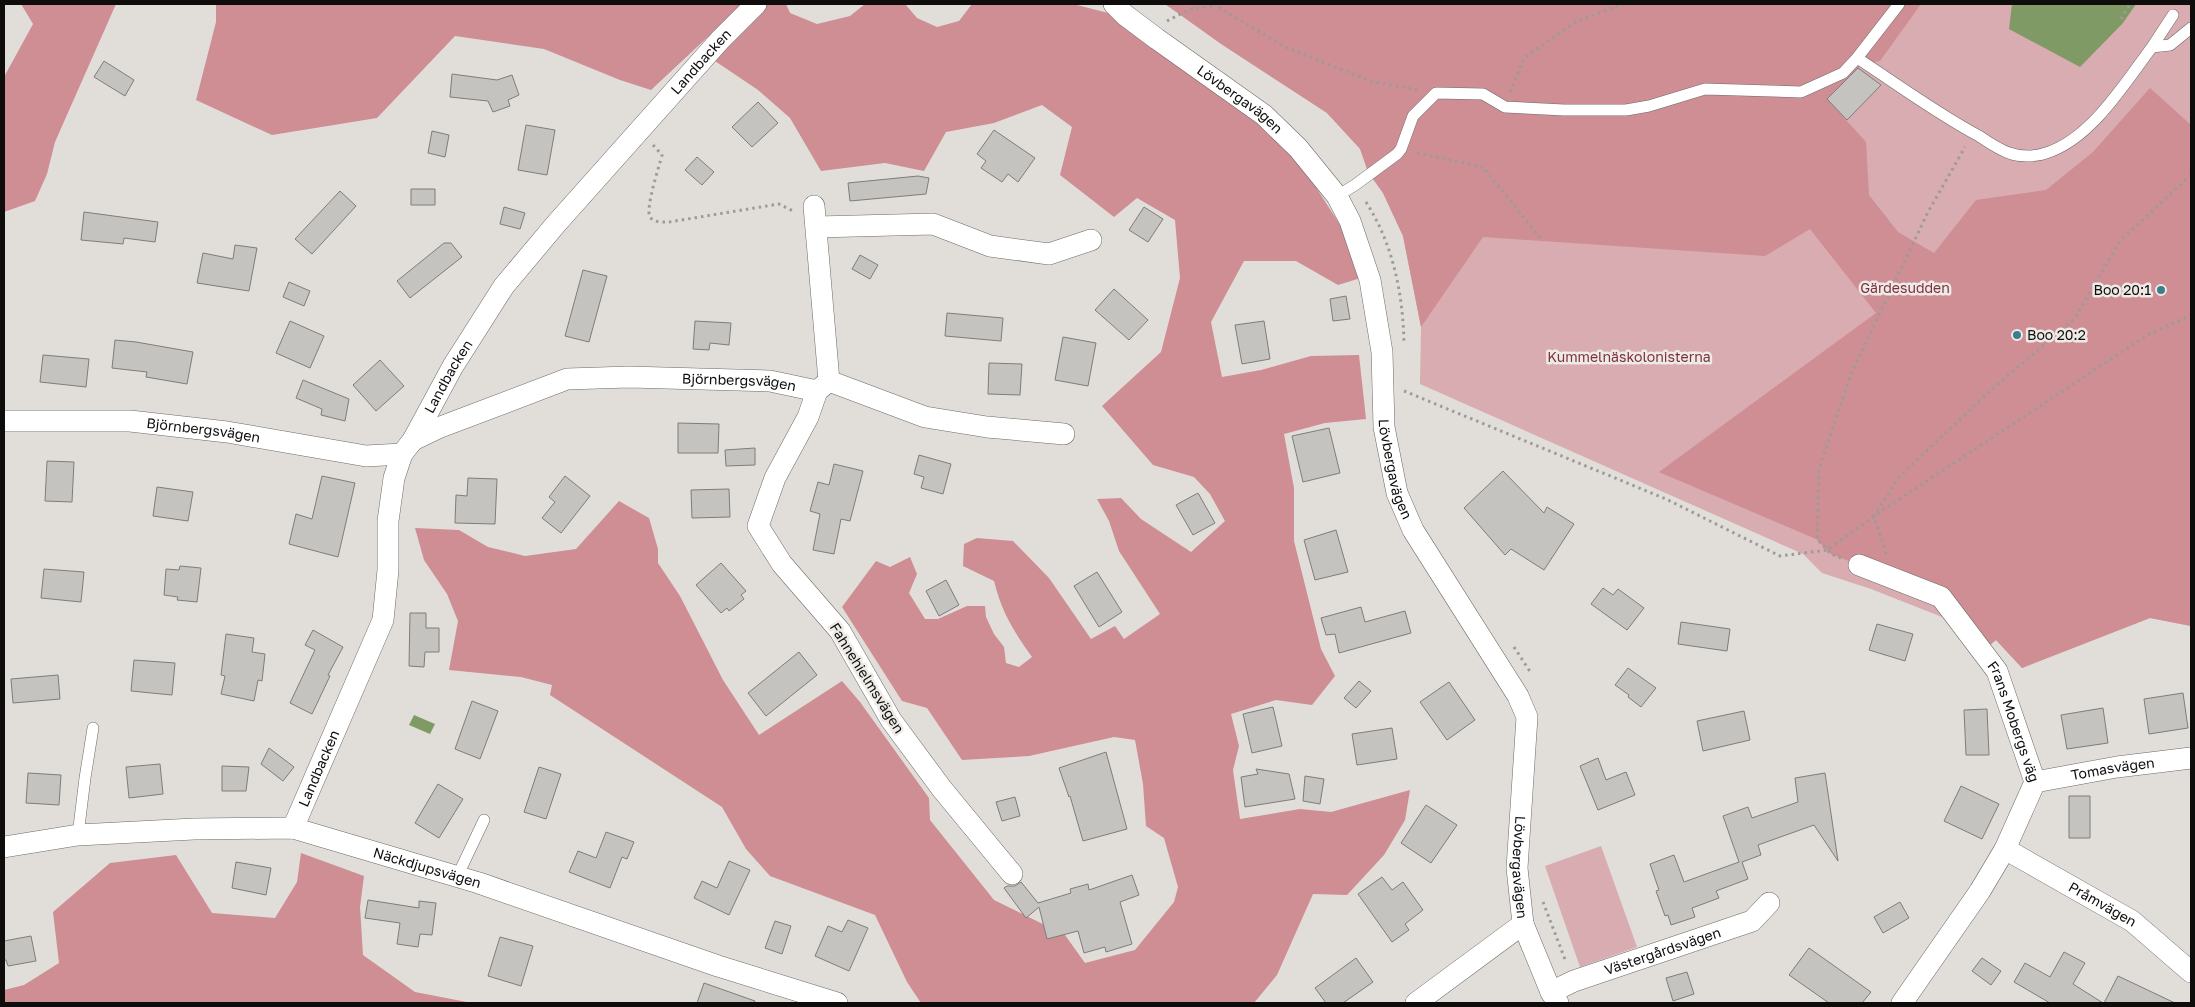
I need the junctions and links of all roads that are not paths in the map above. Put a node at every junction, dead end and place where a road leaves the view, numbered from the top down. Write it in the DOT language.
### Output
graph roads {
  1 [pos="756,4"];
  2 [pos="1112,4"];
  3 [pos="1899,4"];
  4 [pos="2173,15"];
  5 [pos="2191,28"];
  6 [pos="2152,47"];
  7 [pos="1857,58"];
  8 [pos="1336,196"];
  9 [pos="814,206"];
  10 [pos="817,227"];
  11 [pos="1091,240"];
  12 [pos="823,386"];
  13 [pos="4,421"];
  14 [pos="1064,434"];
  15 [pos="408,448"];
  16 [pos="1859,565"];
  17 [pos="94,728"];
  18 [pos="2191,758"];
  19 [pos="2035,782"];
  20 [pos="484,820"];
  21 [pos="294,828"];
  22 [pos="78,835"];
  23 [pos="4,847"];
  24 [pos="2005,849"];
  25 [pos="1012,874"];
  26 [pos="457,877"];
  27 [pos="1769,903"];
  28 [pos="1523,924"];
  29 [pos="2191,972"];
  30 [pos="1555,998"];
  31 [pos="837,1003"];
  32 [pos="1416,1003"];
  33 [pos="1902,1003"];
  1 -- 15 [label="street, Landbacken"];
  2 -- 8 [label="street, Lövbergavägen"];
  3 -- 7 [label="lane"];
  4 -- 6 [label="lane"];
  5 -- 6 [label="lane"];
  6 -- 7 [label="lane"];
  7 -- 8 [label="lane"];
  8 -- 28 [label="street, Lövbergavägen"];
  9 -- 10 [label="street, Fahnehielmsvägen"];
  10 -- 11 [label="street"];
  10 -- 12 [label="street, Fahnehielmsvägen"];
  12 -- 14 [label="street, Björnbergsvägen"];
  12 -- 15 [label="street, Björnbergsvägen"];
  12 -- 25 [label="street, Fahnehielmsvägen"];
  13 -- 15 [label="street, Björnbergsvägen"];
  15 -- 21 [label="street, Landbacken"];
  16 -- 19 [label="street, Frans Mobergs väg"];
  17 -- 22 [label="lane"];
  18 -- 19 [label="street, Tomasvägen"];
  19 -- 24 [label="street, Frans Mobergs väg"];
  20 -- 26 [label="lane"];
  21 -- 22 [label="street, Näckdjupsvägen"];
  21 -- 26 [label="street, Näckdjupsvägen"];
  22 -- 23 [label="street, Näckdjupsvägen"];
  24 -- 29 [label="street, Pråmvägen"];
  24 -- 33 [label="street, Frans Mobergs väg"];
  26 -- 31 [label="street, Näckdjupsvägen"];
  27 -- 30 [label="street, Västergårdsvägen"];
  28 -- 30 [label="street, Lövbergavägen"];
  28 -- 32 [label="street"];
}
